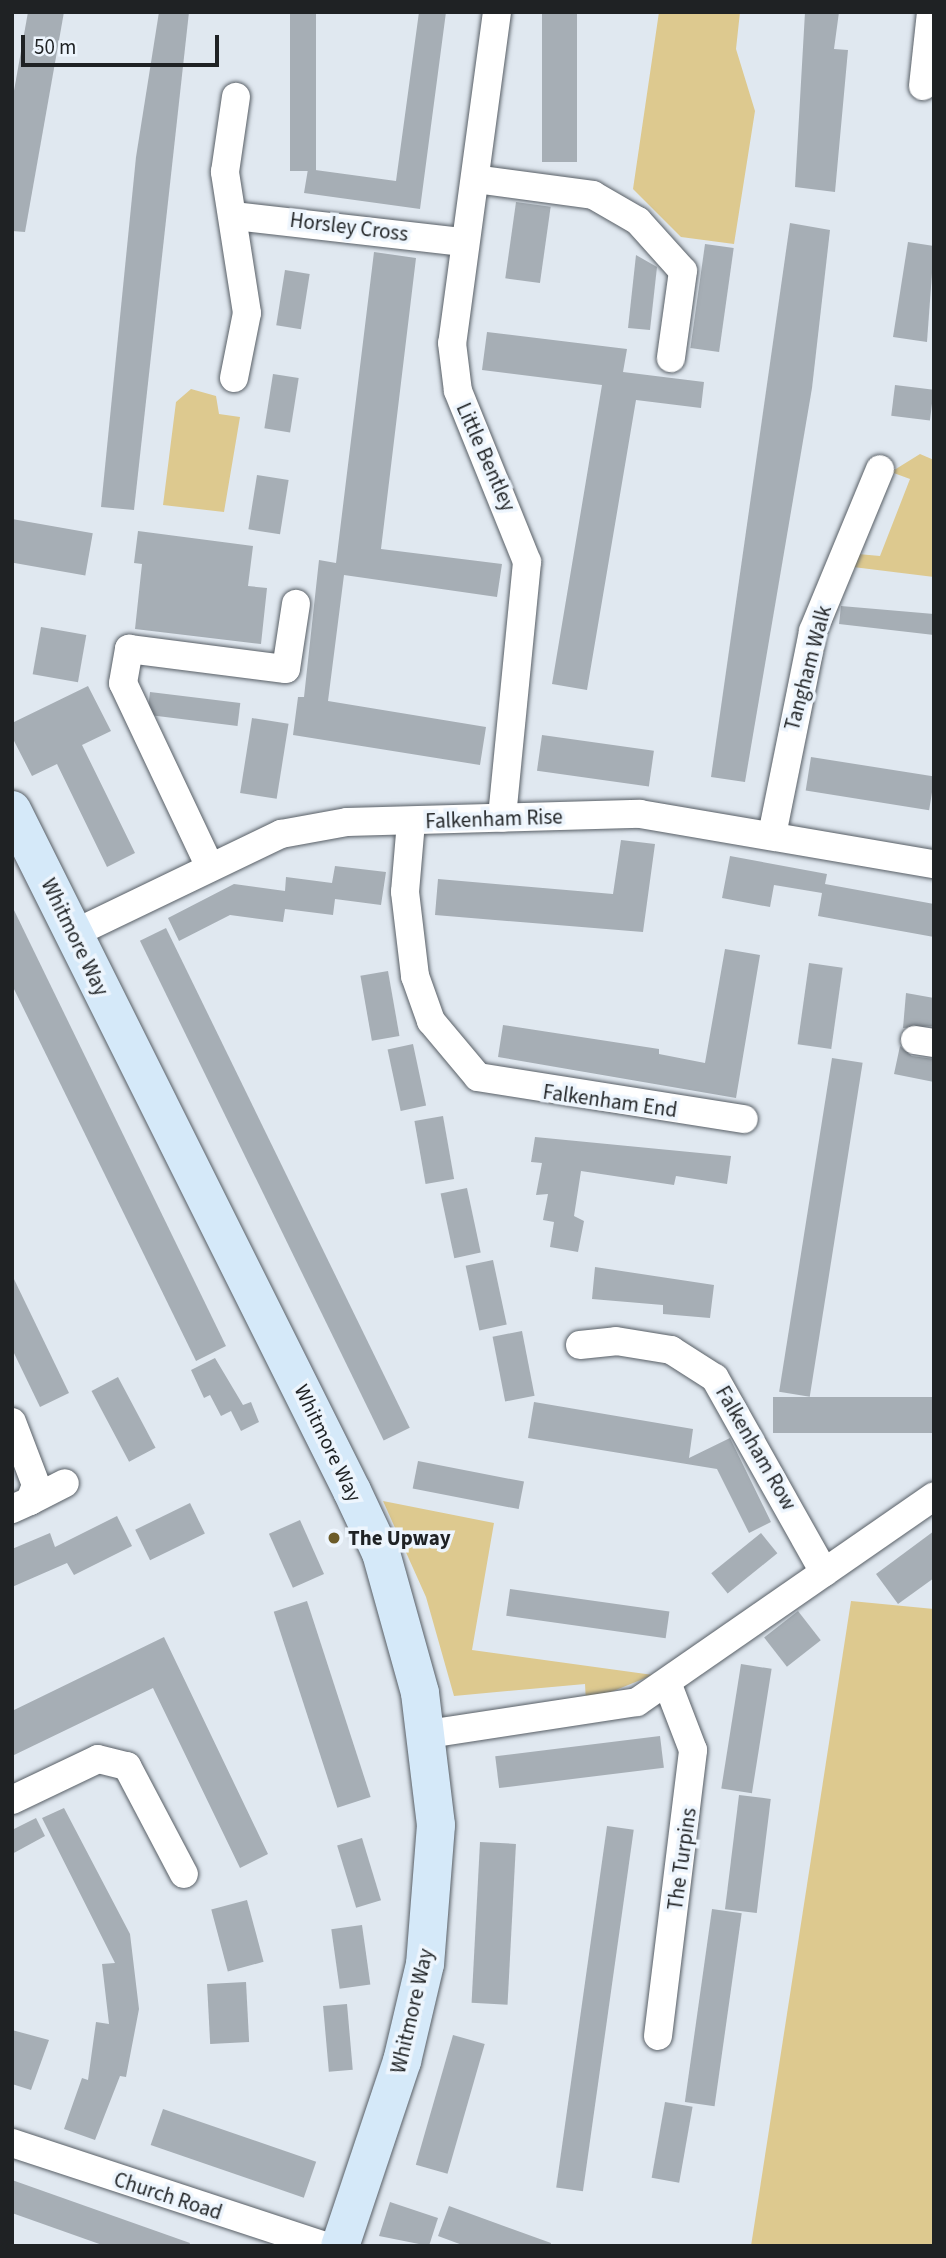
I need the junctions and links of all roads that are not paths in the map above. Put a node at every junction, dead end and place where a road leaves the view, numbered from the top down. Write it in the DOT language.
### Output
graph roads {
  1 [pos="497,12"];
  2 [pos="931,12"];
  3 [pos="923,86"];
  4 [pos="236,97"];
  5 [pos="475,179"];
  6 [pos="234,216"];
  7 [pos="463,242"];
  8 [pos="671,358"];
  9 [pos="234,378"];
  10 [pos="880,469"];
  11 [pos="296,604"];
  12 [pos="12,810"];
  13 [pos="502,818"];
  14 [pos="411,822"];
  15 [pos="772,835"];
  16 [pos="934,864"];
  17 [pos="209,865"];
  18 [pos="73,934"];
  19 [pos="744,1119"];
  20 [pos="580,1345"];
  21 [pos="12,1422"];
  22 [pos="65,1483"];
  23 [pos="934,1496"];
  24 [pos="21,1505"];
  25 [pos="824,1572"];
  26 [pos="668,1685"];
  27 [pos="428,1734"];
  28 [pos="12,1800"];
  29 [pos="184,1874"];
  30 [pos="658,2036"];
  31 [pos="12,2143"];
  32 [pos="325,2246"];
  33 [pos="340,2246"];
  1 -- 5 [label="street, Little Bentley"];
  2 -- 3 [label="street"];
  4 -- 6 [label="street"];
  5 -- 7 [label="street, Little Bentley"];
  5 -- 8 [label="street"];
  6 -- 7 [label="street, Horsley Cross"];
  6 -- 9 [label="street"];
  7 -- 13 [label="street, Little Bentley"];
  10 -- 15 [label="street, Tangham Walk"];
  11 -- 17 [label="street"];
  12 -- 18 [label="street, Whitmore Way"];
  13 -- 14 [label="street, Falkenham Rise"];
  13 -- 15 [label="street, Falkenham Rise"];
  14 -- 17 [label="street, Falkenham Rise"];
  14 -- 19 [label="street, Falkenham End"];
  15 -- 16 [label="street, Falkenham Rise"];
  17 -- 18 [label="street, Falkenham Rise"];
  18 -- 27 [label="street, Whitmore Way"];
  20 -- 25 [label="street, Falkenham Row"];
  21 -- 24 [label="street"];
  22 -- 24 [label="street"];
  23 -- 25 [label="street"];
  25 -- 26 [label="street"];
  26 -- 27 [label="street"];
  26 -- 30 [label="street, The Turpins"];
  27 -- 33 [label="street, Whitmore Way"];
  28 -- 29 [label="street"];
  31 -- 32 [label="street, Church Road"];
}
